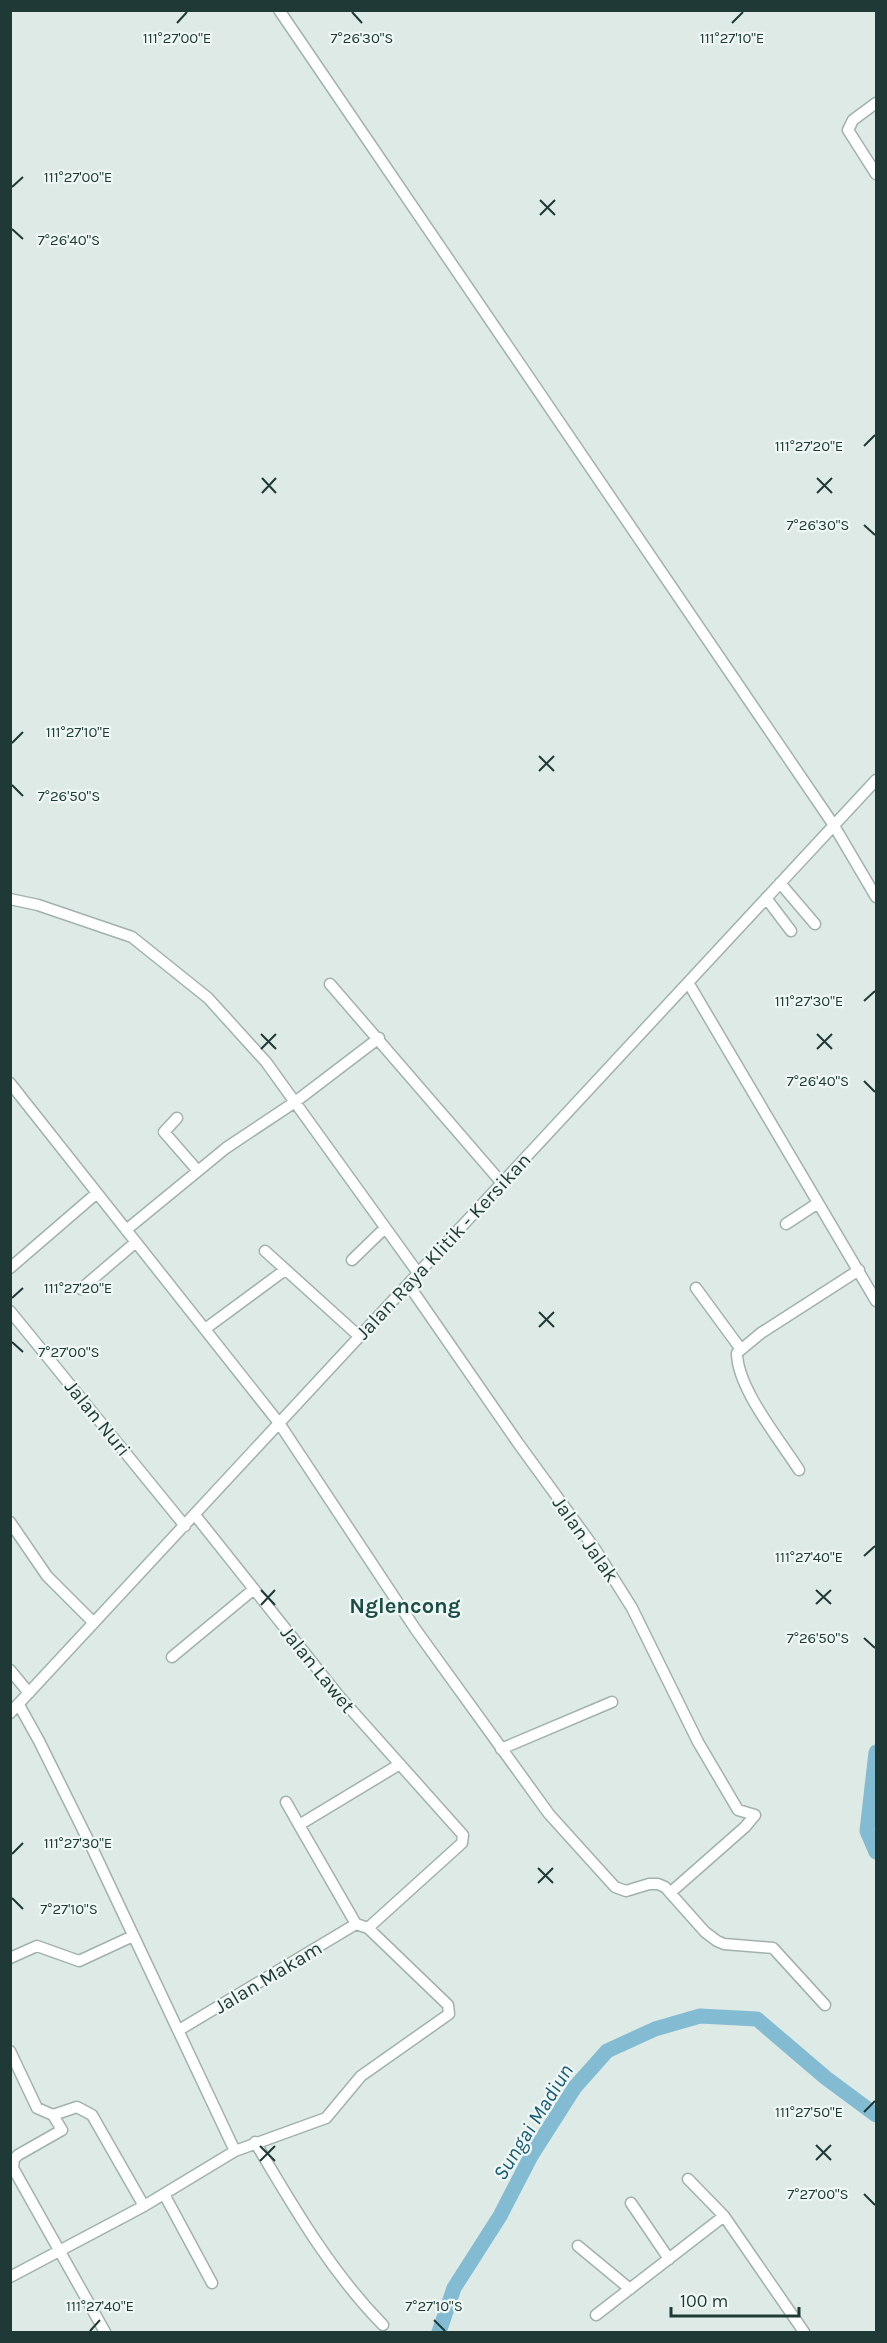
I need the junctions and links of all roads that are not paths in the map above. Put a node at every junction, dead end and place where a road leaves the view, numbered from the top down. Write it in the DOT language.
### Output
graph roads {
  1 [pos="279,10"];
  2 [pos="876,103"];
  3 [pos="876,174"];
  4 [pos="876,780"];
  5 [pos="833,824"];
  6 [pos="780,883"];
  7 [pos="876,897"];
  8 [pos="766,898"];
  9 [pos="10,899"];
  10 [pos="815,924"];
  11 [pos="791,931"];
  12 [pos="330,984"];
  13 [pos="689,984"];
  14 [pos="379,1038"];
  15 [pos="10,1083"];
  16 [pos="295,1102"];
  17 [pos="177,1118"];
  18 [pos="198,1171"];
  19 [pos="501,1182"];
  20 [pos="98,1193"];
  21 [pos="818,1203"];
  22 [pos="786,1224"];
  23 [pos="385,1228"];
  24 [pos="126,1230"];
  25 [pos="136,1242"];
  26 [pos="265,1251"];
  27 [pos="352,1260"];
  28 [pos="10,1268"];
  29 [pos="285,1270"];
  30 [pos="859,1270"];
  31 [pos="418,1273"];
  32 [pos="408,1284"];
  33 [pos="696,1288"];
  34 [pos="81,1289"];
  35 [pos="876,1301"];
  36 [pos="10,1311"];
  37 [pos="14,1324"];
  38 [pos="205,1329"];
  39 [pos="360,1337"];
  40 [pos="740,1348"];
  41 [pos="279,1423"];
  42 [pos="799,1470"];
  43 [pos="195,1515"];
  44 [pos="10,1522"];
  45 [pos="185,1526"];
  46 [pos="254,1589"];
  47 [pos="94,1623"];
  48 [pos="172,1657"];
  49 [pos="10,1670"];
  50 [pos="29,1693"];
  51 [pos="612,1702"];
  52 [pos="14,1709"];
  53 [pos="501,1749"];
  54 [pos="400,1764"];
  55 [pos="286,1802"];
  56 [pos="299,1825"];
  57 [pos="670,1893"];
  58 [pos="356,1924"];
  59 [pos="368,1928"];
  60 [pos="133,1936"];
  61 [pos="10,1958"];
  62 [pos="825,2005"];
  63 [pos="179,2030"];
  64 [pos="10,2051"];
  65 [pos="52,2115"];
  66 [pos="255,2142"];
  67 [pos="235,2151"];
  68 [pos="688,2179"];
  69 [pos="164,2194"];
  70 [pos="631,2203"];
  71 [pos="144,2206"];
  72 [pos="724,2216"];
  73 [pos="578,2246"];
  74 [pos="59,2252"];
  75 [pos="669,2259"];
  76 [pos="10,2277"];
  77 [pos="212,2283"];
  78 [pos="630,2289"];
  79 [pos="596,2315"];
  80 [pos="383,2325"];
  81 [pos="105,2332"];
  82 [pos="804,2332"];
  1 -- 5 [label="street"];
  2 -- 3 [label="street"];
  4 -- 5 [label="street, Jalan Raya Klitik - Kersikan"];
  5 -- 6 [label="street, Jalan Raya Klitik - Kersikan"];
  5 -- 7 [label="street"];
  6 -- 8 [label="street, Jalan Raya Klitik - Kersikan"];
  6 -- 10 [label="street"];
  8 -- 11 [label="street"];
  8 -- 13 [label="street, Jalan Raya Klitik - Kersikan"];
  9 -- 16 [label="street"];
  12 -- 14 [label="street"];
  13 -- 19 [label="street, Jalan Raya Klitik - Kersikan"];
  13 -- 21 [label="street"];
  14 -- 16 [label="street"];
  14 -- 19 [label="street"];
  15 -- 20 [label="street"];
  16 -- 18 [label="street"];
  16 -- 23 [label="street"];
  17 -- 18 [label="street"];
  18 -- 24 [label="street"];
  19 -- 31 [label="street, Jalan Raya Klitik - Kersikan"];
  20 -- 24 [label="street"];
  20 -- 28 [label="street"];
  21 -- 22 [label="street"];
  21 -- 30 [label="street"];
  23 -- 27 [label="street"];
  23 -- 31 [label="street"];
  24 -- 25 [label="street"];
  25 -- 34 [label="street"];
  25 -- 38 [label="street"];
  26 -- 29 [label="street"];
  29 -- 38 [label="street"];
  29 -- 39 [label="street"];
  30 -- 35 [label="street"];
  30 -- 40 [label="street"];
  31 -- 32 [label="street, Jalan Raya Klitik - Kersikan"];
  32 -- 39 [label="street, Jalan Raya Klitik - Kersikan"];
  32 -- 57 [label="street, Jalan Jalak"];
  33 -- 40 [label="street"];
  36 -- 37 [label="street, Jalan Nuri"];
  37 -- 45 [label="street, Jalan Nuri"];
  38 -- 41 [label="street"];
  39 -- 41 [label="street, Jalan Raya Klitik - Kersikan"];
  40 -- 42 [label="street"];
  41 -- 43 [label="street, Jalan Raya Klitik - Kersikan"];
  41 -- 53 [label="street"];
  43 -- 45 [label="street, Jalan Raya Klitik - Kersikan"];
  43 -- 46 [label="street, Jalan Lawet"];
  44 -- 47 [label="street"];
  45 -- 47 [label="street, Jalan Raya Klitik - Kersikan"];
  46 -- 48 [label="street"];
  46 -- 54 [label="street, Jalan Lawet"];
  47 -- 50 [label="street, Jalan Raya Klitik - Kersikan"];
  49 -- 50 [label="street"];
  50 -- 52 [label="street, Jalan Raya Klitik - Kersikan"];
  51 -- 53 [label="street"];
  52 -- 60 [label="street"];
  53 -- 57 [label="street"];
  54 -- 56 [label="street"];
  54 -- 59 [label="street, Jalan Lawet"];
  55 -- 56 [label="street"];
  56 -- 58 [label="street"];
  57 -- 62 [label="street"];
  58 -- 59 [label="street"];
  58 -- 63 [label="street, Jalan Makam"];
  59 -- 66 [label="street"];
  60 -- 61 [label="street"];
  60 -- 63 [label="street"];
  63 -- 67 [label="street"];
  64 -- 65 [label="street"];
  65 -- 71 [label="street"];
  65 -- 74 [label="street"];
  66 -- 67 [label="street"];
  66 -- 80 [label="street"];
  67 -- 69 [label="street"];
  68 -- 72 [label="street"];
  69 -- 71 [label="street"];
  69 -- 77 [label="street"];
  70 -- 75 [label="street"];
  71 -- 74 [label="street"];
  72 -- 75 [label="street"];
  72 -- 82 [label="street"];
  73 -- 78 [label="street"];
  74 -- 76 [label="street"];
  74 -- 81 [label="street"];
  75 -- 78 [label="street"];
  78 -- 79 [label="street"];
}
